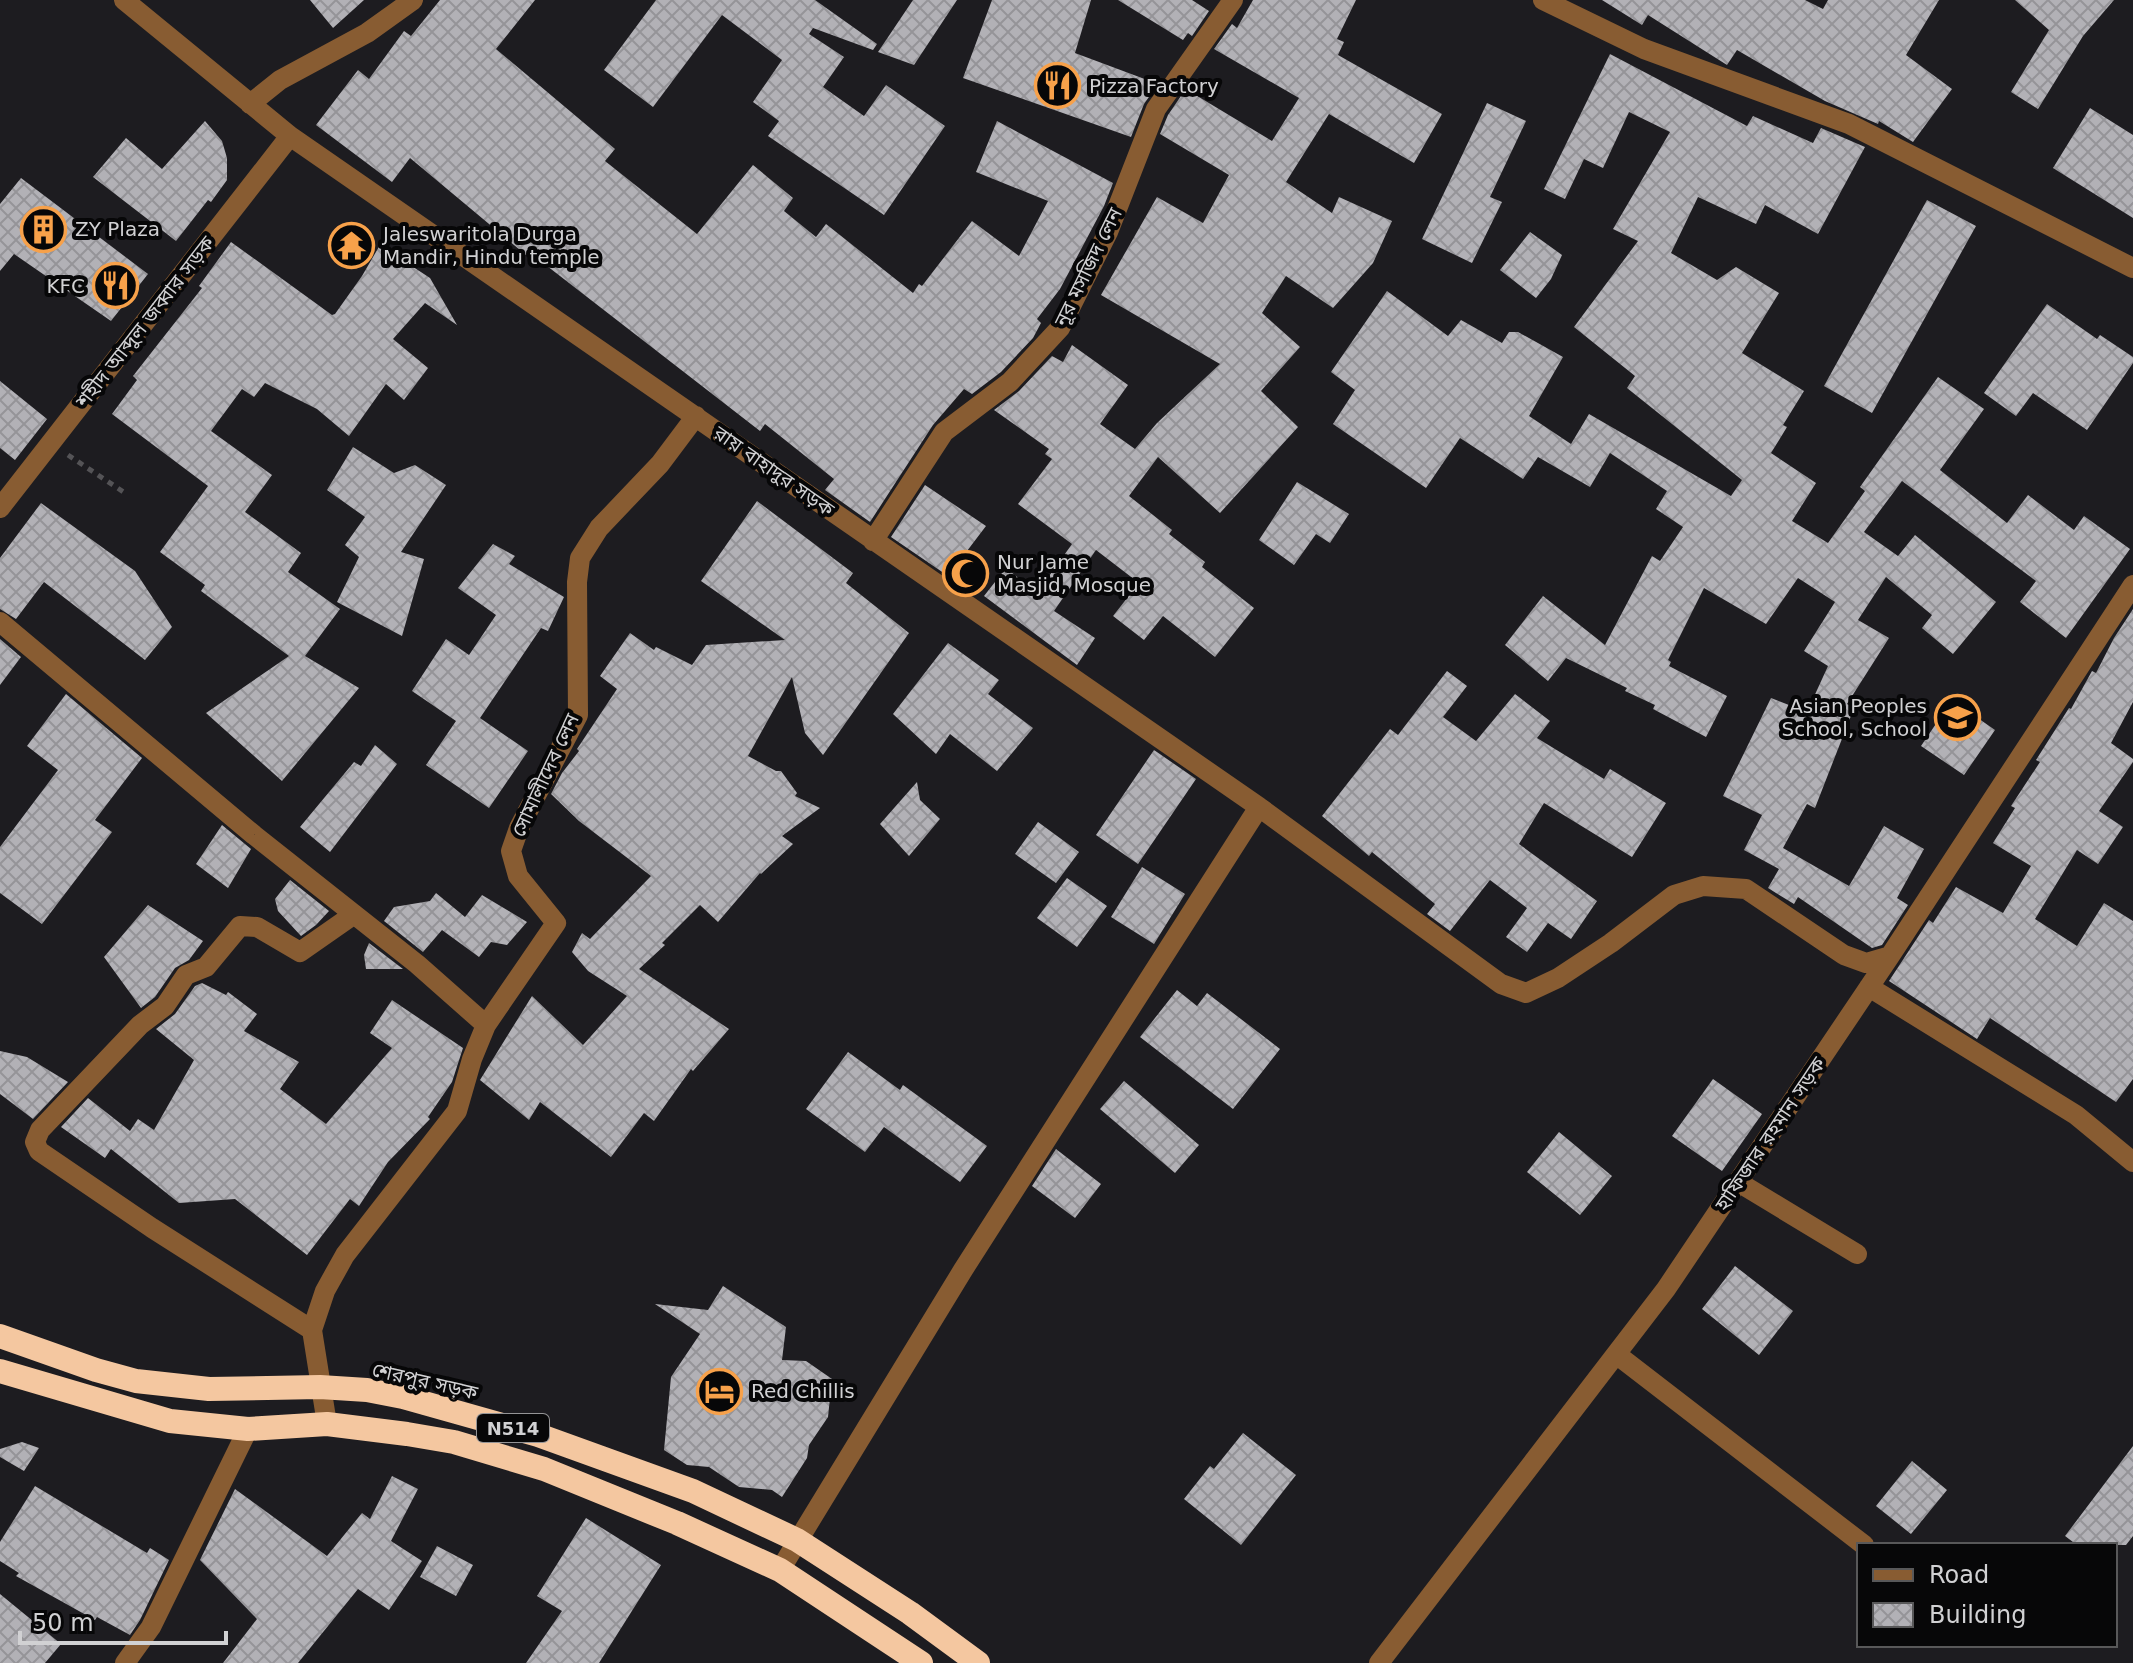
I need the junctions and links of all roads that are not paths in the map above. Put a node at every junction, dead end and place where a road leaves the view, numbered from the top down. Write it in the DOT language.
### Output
graph roads {
  1 [pos="124,0"];
  2 [pos="413,0"];
  3 [pos="1233,0"];
  4 [pos="1543,0"];
  5 [pos="250,104"];
  6 [pos="290,136"];
  7 [pos="2133,268"];
  8 [pos="696,416"];
  9 [pos="0,508"];
  10 [pos="873,541"];
  11 [pos="2133,585"];
  12 [pos="0,622"];
  13 [pos="1259,807"];
  14 [pos="353,915"];
  15 [pos="1890,956"];
  16 [pos="1869,987"];
  17 [pos="486,1025"];
  18 [pos="2133,1162"];
  19 [pos="1738,1182"];
  20 [pos="1857,1254"];
  21 [pos="312,1330"];
  22 [pos="0,1336"];
  23 [pos="1616,1354"];
  24 [pos="0,1371"];
  25 [pos="320,1387"];
  26 [pos="327,1424"];
  27 [pos="248,1429"];
  28 [pos="797,1540"];
  29 [pos="1861,1543"];
  30 [pos="780,1570"];
  31 [pos="125,1663"];
  32 [pos="921,1663"];
  33 [pos="978,1663"];
  34 [pos="1379,1663"];
  1 -- 5 [label="street, রায় বাহাদুর সড়ক"];
  2 -- 5 [label="street"];
  3 -- 10 [label="street, নূর মসজিদ লেন"];
  4 -- 7 [label="street"];
  5 -- 6 [label="street, রায় বাহাদুর সড়ক"];
  6 -- 8 [label="street, রায় বাহাদুর সড়ক"];
  6 -- 9 [label="street, শহীদ আব্দুল জব্বার সড়ক"];
  8 -- 10 [label="street, রায় বাহাদুর সড়ক"];
  8 -- 17 [label="street, সোমালীদেব লেন"];
  10 -- 13 [label="street, রায় বাহাদুর সড়ক"];
  11 -- 15 [label="street, হাফিজার রহমান সড়ক"];
  12 -- 14 [label="street"];
  13 -- 15 [label="street, রায় বাহাদুর সড়ক"];
  13 -- 28 [label="street"];
  14 -- 17 [label="street"];
  14 -- 21 [label="street"];
  15 -- 16 [label="street, হাফিজার রহমান সড়ক"];
  16 -- 18 [label="street"];
  16 -- 19 [label="street, হাফিজার রহমান সড়ক"];
  17 -- 21 [label="street, সোমালীদেব লেন"];
  19 -- 20 [label="street"];
  19 -- 23 [label="street, হাফিজার রহমান সড়ক"];
  21 -- 25 [label="street, সোমালীদেব লেন"];
  22 -- 25 [label="highway, শেরপুর সড়ক / N514"];
  23 -- 29 [label="street"];
  23 -- 34 [label="street, হাফিজার রহমান সড়ক"];
  24 -- 27 [label="highway, N514"];
  25 -- 26 [label="street, সোমালীদেব লেন"];
  25 -- 28 [label="highway, শেরপুর সড়ক / N514"];
  26 -- 27 [label="highway, N514"];
  26 -- 30 [label="highway, N514"];
  27 -- 31 [label="street"];
  28 -- 30 [label="street"];
  28 -- 33 [label="highway, শেরপুর সড়ক / N514"];
  30 -- 32 [label="highway, N514"];
}
